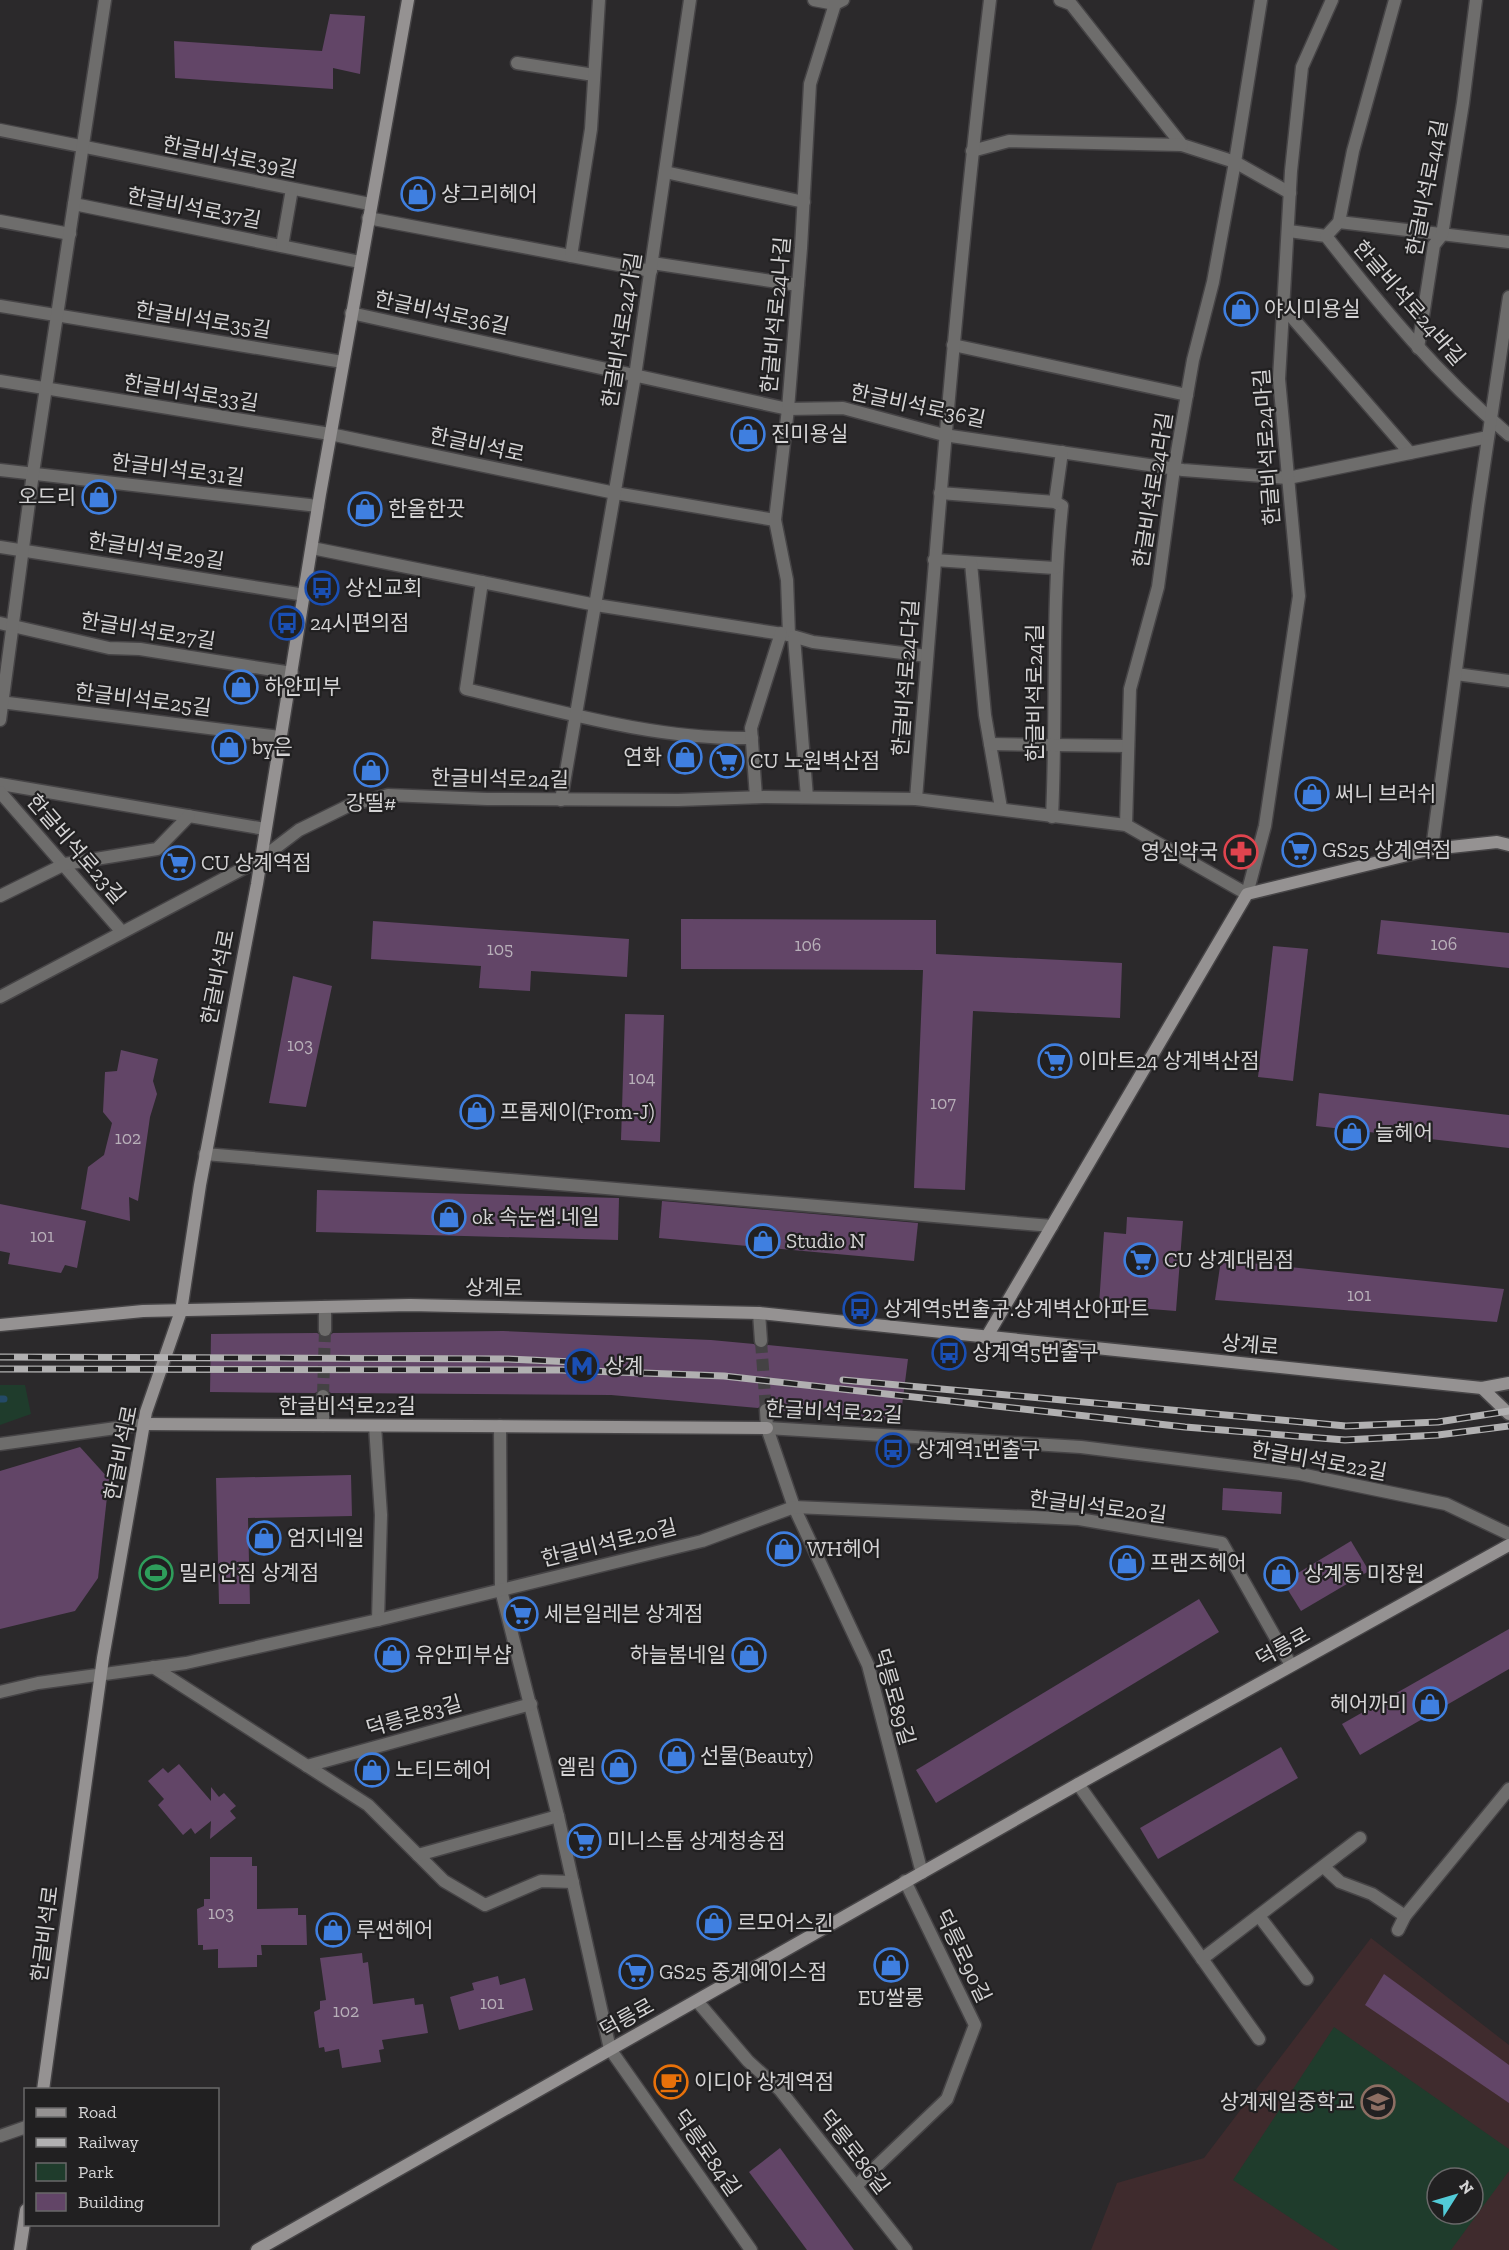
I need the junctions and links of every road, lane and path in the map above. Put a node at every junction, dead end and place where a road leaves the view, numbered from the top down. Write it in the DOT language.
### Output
graph roads {
  1 [pos="105,0"];
  2 [pos="408,0"];
  3 [pos="599,0"];
  4 [pos="690,0"];
  5 [pos="814,0"];
  6 [pos="990,0"];
  7 [pos="1060,0"];
  8 [pos="1261,0"];
  9 [pos="1332,0"];
  10 [pos="1395,0"];
  11 [pos="1476,0"];
  12 [pos="839,2"];
  13 [pos="516,63"];
  14 [pos="594,75"];
  15 [pos="0,130"];
  16 [pos="1182,145"];
  17 [pos="83,149"];
  18 [pos="972,151"];
  19 [pos="1235,162"];
  20 [pos="665,172"];
  21 [pos="292,189"];
  22 [pos="1290,193"];
  23 [pos="804,202"];
  24 [pos="74,204"];
  25 [pos="370,204"];
  26 [pos="368,218"];
  27 [pos="0,222"];
  28 [pos="1339,222"];
  29 [pos="1289,231"];
  30 [pos="70,234"];
  31 [pos="1326,236"];
  32 [pos="1442,236"];
  33 [pos="1509,242"];
  34 [pos="282,246"];
  35 [pos="571,256"];
  36 [pos="360,262"];
  37 [pos="651,267"];
  38 [pos="798,285"];
  39 [pos="1509,297"];
  40 [pos="0,306"];
  41 [pos="1284,308"];
  42 [pos="351,314"];
  43 [pos="57,317"];
  44 [pos="953,345"];
  45 [pos="1418,348"];
  46 [pos="343,362"];
  47 [pos="635,376"];
  48 [pos="0,381"];
  49 [pos="46,389"];
  50 [pos="1187,395"];
  51 [pos="788,409"];
  52 [pos="1491,420"];
  53 [pos="330,434"];
  54 [pos="944,435"];
  55 [pos="1509,435"];
  56 [pos="1488,437"];
  57 [pos="1062,452"];
  58 [pos="1410,453"];
  59 [pos="1174,468"];
  60 [pos="0,470"];
  61 [pos="33,473"];
  62 [pos="1288,478"];
  63 [pos="615,493"];
  64 [pos="940,493"];
  65 [pos="1055,502"];
  66 [pos="318,506"];
  67 [pos="775,520"];
  68 [pos="0,547"];
  69 [pos="312,548"];
  70 [pos="23,550"];
  71 [pos="934,560"];
  72 [pos="971,563"];
  73 [pos="1055,568"];
  74 [pos="482,582"];
  75 [pos="305,595"];
  76 [pos="596,604"];
  77 [pos="6,623"];
  78 [pos="788,635"];
  79 [pos="927,656"];
  80 [pos="292,673"];
  81 [pos="1456,674"];
  82 [pos="1509,681"];
  83 [pos="1,703"];
  84 [pos="576,715"];
  85 [pos="0,720"];
  86 [pos="280,737"];
  87 [pos="752,738"];
  88 [pos="990,744"];
  89 [pos="1054,744"];
  90 [pos="1128,746"];
  91 [pos="0,784"];
  92 [pos="0,792"];
  93 [pos="756,797"];
  94 [pos="807,797"];
  95 [pos="916,799"];
  96 [pos="561,800"];
  97 [pos="1001,808"];
  98 [pos="189,816"];
  99 [pos="1052,817"];
  100 [pos="1126,825"];
  101 [pos="265,829"];
  102 [pos="1509,845"];
  103 [pos="1432,849"];
  104 [pos="261,859"];
  105 [pos="65,864"];
  106 [pos="1247,894"];
  107 [pos="0,896"];
  108 [pos="122,932"];
  109 [pos="0,997"];
  110 [pos="205,1154"];
  111 [pos="1052,1226"];
  112 [pos="325,1306"];
  113 [pos="181,1311"];
  114 [pos="759,1313"];
  115 [pos="0,1325"];
  116 [pos="325,1330"];
  117 [pos="986,1338"];
  118 [pos="761,1341"];
  119 [pos="1509,1383"];
  120 [pos="1482,1388"];
  121 [pos="323,1396"];
  122 [pos="766,1410"];
  123 [pos="1509,1414"];
  124 [pos="145,1424"];
  125 [pos="323,1425"];
  126 [pos="375,1426"];
  127 [pos="500,1426"];
  128 [pos="767,1428"];
  129 [pos="0,1444"];
  130 [pos="794,1507"];
  131 [pos="1509,1534"];
  132 [pos="1509,1545"];
  133 [pos="501,1590"];
  134 [pos="378,1620"];
  135 [pos="1291,1665"];
  136 [pos="153,1667"];
  137 [pos="101,1674"];
  138 [pos="0,1692"];
  139 [pos="531,1704"];
  140 [pos="307,1766"];
  141 [pos="1078,1784"];
  142 [pos="1509,1789"];
  143 [pos="558,1816"];
  144 [pos="1360,1838"];
  145 [pos="418,1855"];
  146 [pos="1324,1868"];
  147 [pos="922,1873"];
  148 [pos="905,1881"];
  149 [pos="573,1882"];
  150 [pos="1259,1916"];
  151 [pos="1405,1916"];
  152 [pos="1398,1930"];
  153 [pos="1202,1959"];
  154 [pos="1307,1979"];
  155 [pos="697,2001"];
  156 [pos="1259,2039"];
  157 [pos="610,2049"];
  158 [pos="43,2088"];
  159 [pos="24,2128"];
  160 [pos="0,2136"];
  161 [pos="856,2186"];
  162 [pos="24,2223"];
  163 [pos="20,2250"];
  164 [pos="257,2250"];
  165 [pos="751,2250"];
  166 [pos="906,2250"];
  1 -- 17 [label="street"];
  2 -- 25 [label="main road, 한글비석로"];
  3 -- 14 [label="street"];
  4 -- 20 [label="street, 한글비석로24가길"];
  5 -- 12 [label="street"];
  6 -- 18 [label="street, 한글비석로24다길"];
  7 -- 16 [label="street"];
  8 -- 19 [label="street, 한글비석로24라길"];
  9 -- 22 [label="street, 한글비석로24마길"];
  10 -- 28 [label="street"];
  11 -- 32 [label="street, 한글비석로44길"];
  12 -- 23 [label="street, 한글비석로24나길"];
  13 -- 14 [label="street"];
  14 -- 35 [label="street"];
  15 -- 17 [label="street, 한글비석로39길"];
  16 -- 18 [label="street"];
  16 -- 19 [label="street"];
  17 -- 21 [label="street, 한글비석로39길"];
  17 -- 24 [label="street"];
  18 -- 44 [label="street, 한글비석로24다길"];
  19 -- 22 [label="street"];
  19 -- 50 [label="street, 한글비석로24라길"];
  20 -- 23 [label="street"];
  20 -- 37 [label="street, 한글비석로24가길"];
  21 -- 25 [label="street, 한글비석로39길"];
  21 -- 34 [label="street"];
  22 -- 29 [label="street, 한글비석로24마길"];
  23 -- 38 [label="street, 한글비석로24나길"];
  24 -- 30 [label="street"];
  24 -- 34 [label="street, 한글비석로37길"];
  25 -- 26 [label="main road, 한글비석로"];
  26 -- 35 [label="street"];
  26 -- 36 [label="main road, 한글비석로"];
  27 -- 30 [label="street"];
  28 -- 31 [label="street"];
  28 -- 32 [label="street, 한글비석로24바길"];
  29 -- 31 [label="street, 한글비석로24바길"];
  29 -- 41 [label="street, 한글비석로24마길"];
  30 -- 43 [label="street"];
  31 -- 45 [label="street, 한글비석로24바길"];
  32 -- 33 [label="street, 한글비석로24바길"];
  32 -- 45 [label="street, 한글비석로44길"];
  34 -- 36 [label="street, 한글비석로37길"];
  35 -- 37 [label="street"];
  36 -- 42 [label="main road, 한글비석로"];
  37 -- 38 [label="street"];
  37 -- 47 [label="street, 한글비석로24가길"];
  38 -- 51 [label="street, 한글비석로24나길"];
  39 -- 52 [label="street, 한글비석로24바길"];
  40 -- 43 [label="street, 한글비석로35길"];
  41 -- 58 [label="street"];
  41 -- 62 [label="street, 한글비석로24마길"];
  42 -- 46 [label="main road, 한글비석로"];
  42 -- 47 [label="street, 한글비석로36길"];
  43 -- 46 [label="street, 한글비석로35길"];
  43 -- 49 [label="street"];
  44 -- 50 [label="street"];
  44 -- 54 [label="street, 한글비석로24다길"];
  45 -- 52 [label="street, 한글비석로24바길"];
  46 -- 53 [label="main road, 한글비석로"];
  47 -- 51 [label="street, 한글비석로36길"];
  47 -- 63 [label="street, 한글비석로24가길"];
  48 -- 49 [label="street, 한글비석로33길"];
  49 -- 53 [label="street, 한글비석로33길"];
  49 -- 61 [label="street"];
  50 -- 59 [label="street, 한글비석로24라길"];
  51 -- 54 [label="street, 한글비석로36길"];
  51 -- 67 [label="street, 한글비석로24나길"];
  52 -- 55 [label="street"];
  52 -- 56 [label="street, 한글비석로24바길"];
  53 -- 63 [label="street, 한글비석로"];
  53 -- 66 [label="main road, 한글비석로"];
  54 -- 57 [label="street, 한글비석로36길"];
  54 -- 64 [label="street, 한글비석로24다길"];
  56 -- 58 [label="street, 한글비석로36길"];
  56 -- 81 [label="street, 한글비석로24바길"];
  57 -- 59 [label="street, 한글비석로36길"];
  57 -- 65 [label="street"];
  58 -- 62 [label="street, 한글비석로36길"];
  59 -- 62 [label="street, 한글비석로36길"];
  59 -- 90 [label="street, 한글비석로24라길"];
  60 -- 61 [label="street, 한글비석로31길"];
  61 -- 66 [label="street, 한글비석로31길"];
  61 -- 70 [label="street"];
  62 -- 106 [label="street, 한글비석로24마길"];
  63 -- 67 [label="street"];
  63 -- 76 [label="street, 한글비석로24가길"];
  64 -- 65 [label="street"];
  64 -- 71 [label="street, 한글비석로24다길"];
  65 -- 73 [label="street"];
  66 -- 69 [label="main road, 한글비석로"];
  67 -- 78 [label="street, 한글비석로24나길"];
  68 -- 70 [label="street, 한글비석로29길"];
  69 -- 74 [label="street"];
  69 -- 75 [label="main road, 한글비석로"];
  70 -- 75 [label="street, 한글비석로29길"];
  70 -- 77 [label="street"];
  71 -- 72 [label="street"];
  71 -- 79 [label="street, 한글비석로24다길"];
  72 -- 73 [label="street"];
  72 -- 88 [label="street, 한글비석로24길"];
  73 -- 89 [label="street, 한글비석로24길"];
  74 -- 76 [label="street"];
  74 -- 84 [label="street"];
  75 -- 80 [label="main road, 한글비석로"];
  76 -- 78 [label="street"];
  76 -- 84 [label="street, 한글비석로24가길"];
  77 -- 80 [label="street, 한글비석로27길"];
  77 -- 83 [label="street"];
  78 -- 79 [label="street"];
  78 -- 87 [label="street"];
  78 -- 94 [label="street, 한글비석로24나길"];
  79 -- 95 [label="street, 한글비석로24다길"];
  80 -- 86 [label="main road, 한글비석로"];
  81 -- 82 [label="street"];
  81 -- 103 [label="street, 한글비석로24바길"];
  83 -- 85 [label="street"];
  83 -- 86 [label="street, 한글비석로25길"];
  84 -- 87 [label="street"];
  84 -- 96 [label="street, 한글비석로24가길"];
  86 -- 101 [label="main road, 한글비석로"];
  87 -- 93 [label="street"];
  88 -- 89 [label="street"];
  88 -- 97 [label="street, 한글비석로24길"];
  89 -- 90 [label="street"];
  89 -- 99 [label="street, 한글비석로24길"];
  90 -- 100 [label="street, 한글비석로24라길"];
  91 -- 98 [label="street"];
  92 -- 105 [label="street, 한글비석로23길"];
  93 -- 94 [label="street, 한글비석로24길"];
  93 -- 96 [label="street, 한글비석로24길"];
  94 -- 95 [label="street, 한글비석로24길"];
  95 -- 97 [label="street, 한글비석로24길"];
  96 -- 104 [label="street, 한글비석로24길"];
  97 -- 99 [label="street, 한글비석로24길"];
  98 -- 101 [label="street"];
  98 -- 105 [label="street"];
  99 -- 100 [label="street, 한글비석로24길"];
  100 -- 106 [label="street, 한글비석로24길"];
  101 -- 104 [label="main road, 한글비석로"];
  102 -- 103 [label="main road"];
  103 -- 106 [label="main road"];
  104 -- 108 [label="street, 한글비석로23길"];
  104 -- 110 [label="main road, 한글비석로"];
  105 -- 107 [label="street"];
  105 -- 108 [label="street, 한글비석로23길"];
  106 -- 111 [label="main road"];
  108 -- 109 [label="street, 한글비석로23길"];
  110 -- 111 [label="street"];
  110 -- 113 [label="main road, 한글비석로"];
  111 -- 117 [label="main road"];
  112 -- 113 [label="main road, 상계로"];
  112 -- 114 [label="main road, 상계로"];
  112 -- 116 [label="street"];
  113 -- 115 [label="main road, 상계로"];
  113 -- 124 [label="main road, 한글비석로"];
  114 -- 117 [label="main road, 상계로"];
  114 -- 118 [label="street"];
  117 -- 120 [label="main road, 상계로"];
  119 -- 120 [label="main road, 상계로"];
  120 -- 123 [label="main road"];
  121 -- 125 [label="street"];
  122 -- 128 [label="street"];
  124 -- 125 [label="main road, 한글비석로22길"];
  124 -- 129 [label="street"];
  124 -- 137 [label="main road, 한글비석로"];
  125 -- 126 [label="main road, 한글비석로22길"];
  126 -- 127 [label="main road, 한글비석로22길"];
  126 -- 134 [label="street"];
  127 -- 128 [label="main road, 한글비석로22길"];
  127 -- 133 [label="street"];
  128 -- 130 [label="street"];
  128 -- 131 [label="street, 한글비석로22길"];
  130 -- 133 [label="street, 한글비석로20길"];
  130 -- 135 [label="street, 한글비석로20길"];
  130 -- 147 [label="street, 덕릉로89길"];
  132 -- 135 [label="main road, 덕릉로"];
  133 -- 134 [label="street, 한글비석로20길"];
  133 -- 139 [label="street"];
  134 -- 136 [label="street, 한글비석로20길"];
  135 -- 141 [label="main road, 덕릉로"];
  136 -- 137 [label="street, 한글비석로20길"];
  136 -- 140 [label="street"];
  137 -- 138 [label="street, 한글비석로20길"];
  137 -- 158 [label="main road, 한글비석로"];
  139 -- 140 [label="street, 덕릉로83길"];
  139 -- 143 [label="street"];
  140 -- 145 [label="street"];
  141 -- 147 [label="main road, 덕릉로"];
  141 -- 153 [label="street"];
  142 -- 151 [label="street"];
  143 -- 145 [label="street"];
  143 -- 149 [label="street"];
  144 -- 146 [label="street"];
  145 -- 149 [label="street"];
  146 -- 150 [label="street"];
  146 -- 151 [label="street"];
  147 -- 148 [label="main road, 덕릉로"];
  148 -- 155 [label="main road, 덕릉로"];
  148 -- 161 [label="street, 덕릉로90길"];
  149 -- 157 [label="street"];
  150 -- 153 [label="street"];
  150 -- 154 [label="street"];
  151 -- 152 [label="street"];
  153 -- 156 [label="street"];
  155 -- 157 [label="main road, 덕릉로"];
  155 -- 161 [label="street, 덕릉로86길"];
  157 -- 164 [label="main road, 덕릉로"];
  157 -- 165 [label="street, 덕릉로84길"];
  159 -- 160 [label="street"];
  161 -- 166 [label="street, 덕릉로86길"];
  162 -- 163 [label="main road"];
}
